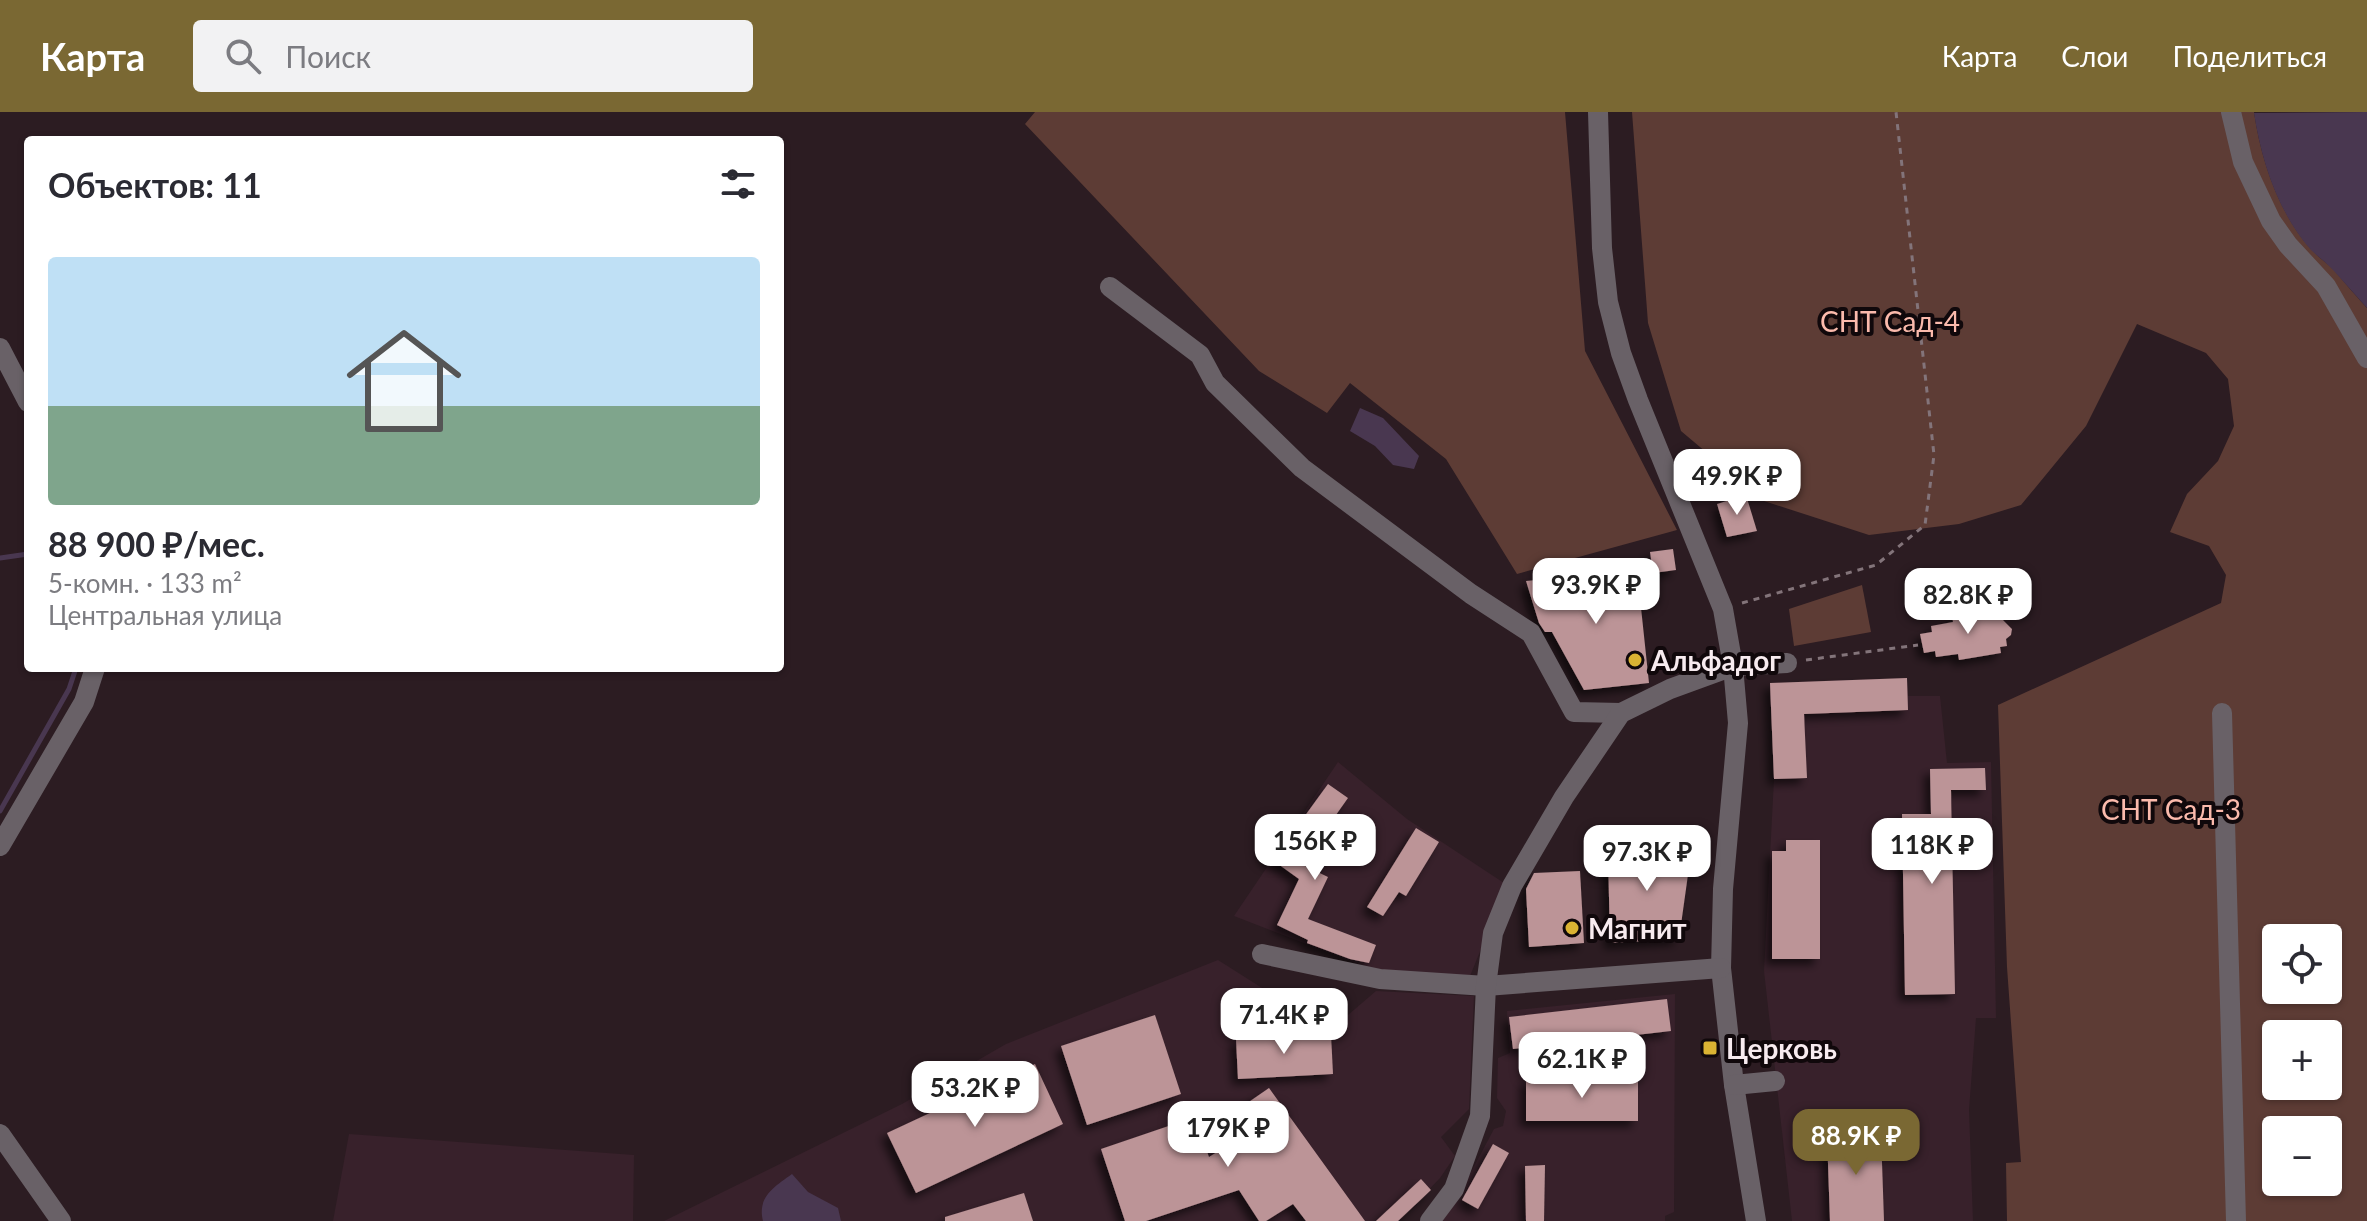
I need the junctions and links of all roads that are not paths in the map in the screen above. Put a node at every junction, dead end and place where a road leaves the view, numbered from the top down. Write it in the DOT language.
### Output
graph roads {
  1 [pos="1598,112"];
  2 [pos="2231,112"];
  3 [pos="1110,287"];
  4 [pos="0,348"];
  5 [pos="2367,358"];
  6 [pos="24,394"];
  7 [pos="1787,663"];
  8 [pos="1733,666"];
  9 [pos="94,672"];
  10 [pos="1621,713"];
  11 [pos="2222,713"];
  12 [pos="0,846"];
  13 [pos="1262,954"];
  14 [pos="1721,968"];
  15 [pos="1484,986"];
  16 [pos="1775,1081"];
  17 [pos="1734,1085"];
  18 [pos="0,1134"];
  19 [pos="61,1221"];
  20 [pos="1430,1221"];
  21 [pos="1756,1221"];
  22 [pos="2236,1221"];
  1 -- 8 [label="street"];
  2 -- 5 [label="street"];
  3 -- 10 [label="street"];
  4 -- 6 [label="street"];
  7 -- 8 [label="street"];
  8 -- 10 [label="street"];
  8 -- 14 [label="street"];
  9 -- 12 [label="street"];
  10 -- 15 [label="street"];
  11 -- 22 [label="street"];
  13 -- 15 [label="street"];
  14 -- 15 [label="street"];
  14 -- 17 [label="street"];
  15 -- 20 [label="street"];
  16 -- 17 [label="street"];
  17 -- 21 [label="street"];
  18 -- 19 [label="street"];
}
